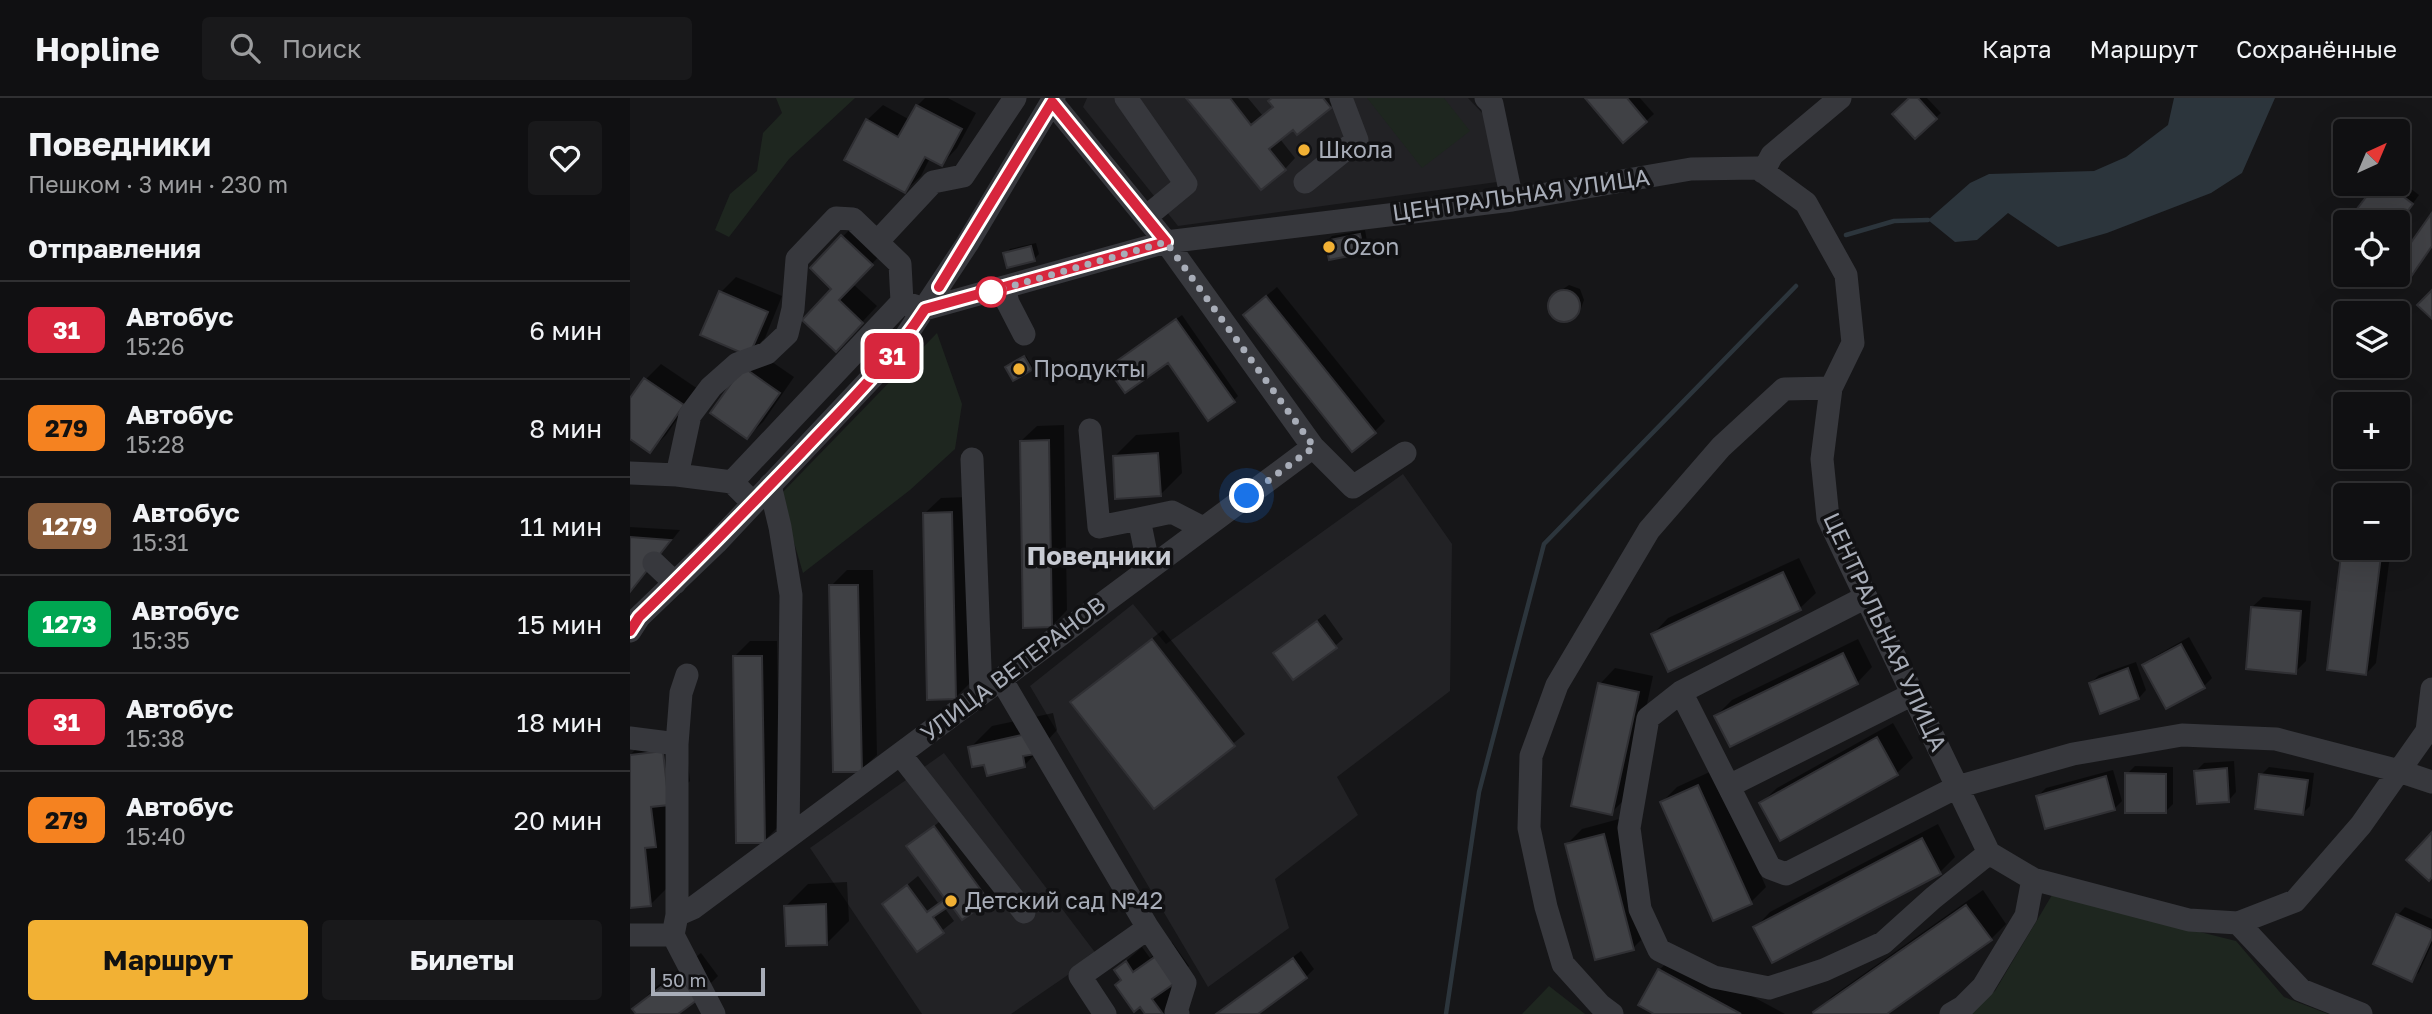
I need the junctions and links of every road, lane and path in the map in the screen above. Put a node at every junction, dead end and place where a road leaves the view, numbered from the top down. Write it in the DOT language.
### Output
graph roads {
  1 [pos="1015,98"];
  2 [pos="1126,98"];
  3 [pos="1341,98"];
  4 [pos="1486,98"];
  5 [pos="1840,98"];
  6 [pos="1053,100"];
  7 [pos="1763,172"];
  8 [pos="1305,183"];
  9 [pos="1512,200"];
  10 [pos="1146,217"];
  11 [pos="877,242"];
  12 [pos="1166,242"];
  13 [pos="1004,288"];
  14 [pos="902,302"];
  15 [pos="925,309"];
  16 [pos="1024,334"];
  17 [pos="1831,388"];
  18 [pos="1090,430"];
  19 [pos="1314,447"];
  20 [pos="1405,453"];
  21 [pos="972,459"];
  22 [pos="630,473"];
  23 [pos="677,475"];
  24 [pos="732,482"];
  25 [pos="770,485"];
  26 [pos="752,503"];
  27 [pos="1139,519"];
  28 [pos="1203,528"];
  29 [pos="654,563"];
  30 [pos="1149,568"];
  31 [pos="675,583"];
  32 [pos="1867,597"];
  33 [pos="630,631"];
  34 [pos="687,675"];
  35 [pos="1001,679"];
  36 [pos="2432,689"];
  37 [pos="1681,692"];
  38 [pos="981,694"];
  39 [pos="1913,694"];
  40 [pos="630,738"];
  41 [pos="677,744"];
  42 [pos="900,754"];
  43 [pos="2399,771"];
  44 [pos="2432,782"];
  45 [pos="1729,786"];
  46 [pos="1957,787"];
  47 [pos="788,837"];
  48 [pos="1989,853"];
  49 [pos="2033,879"];
  50 [pos="1024,912"];
  51 [pos="2238,923"];
  52 [pos="675,925"];
  53 [pos="1148,928"];
  54 [pos="630,935"];
  55 [pos="714,1014"];
  56 [pos="1105,1014"];
  57 [pos="1178,1014"];
  58 [pos="1612,1014"];
  59 [pos="1951,1014"];
  60 [pos="2361,1014"];
  1 -- 11 [label="street"];
  2 -- 10 [label="street"];
  3 -- 8 [label="street"];
  4 -- 9 [label="street"];
  5 -- 7 [label="street"];
  6 -- 10 [label="street"];
  6 -- 15 [label="street"];
  7 -- 9 [label="street, ЦЕНТРАЛЬНАЯ УЛИЦА"];
  7 -- 17 [label="street, ЦЕНТРАЛЬНАЯ УЛИЦА"];
  9 -- 12 [label="street, ЦЕНТРАЛЬНАЯ УЛИЦА"];
  10 -- 12 [label="street"];
  11 -- 14 [label="street"];
  11 -- 23 [label="street"];
  12 -- 13 [label="street, ЦЕНТРАЛЬНАЯ УЛИЦА"];
  12 -- 19 [label="street"];
  13 -- 15 [label="street, ЦЕНТРАЛЬНАЯ УЛИЦА"];
  13 -- 16 [label="street"];
  14 -- 15 [label="street"];
  14 -- 24 [label="street"];
  15 -- 25 [label="street"];
  17 -- 32 [label="street, ЦЕНТРАЛЬНАЯ УЛИЦА"];
  17 -- 58 [label="street"];
  18 -- 27 [label="street"];
  19 -- 20 [label="street"];
  19 -- 28 [label="street, УЛИЦА ВЕТЕРАНОВ"];
  21 -- 38 [label="street"];
  22 -- 23 [label="street"];
  23 -- 24 [label="street"];
  24 -- 26 [label="street"];
  25 -- 26 [label="street"];
  25 -- 47 [label="street"];
  26 -- 31 [label="street"];
  27 -- 28 [label="street"];
  27 -- 30 [label="street"];
  28 -- 30 [label="street, УЛИЦА ВЕТЕРАНОВ"];
  29 -- 31 [label="street"];
  30 -- 35 [label="street, УЛИЦА ВЕТЕРАНОВ"];
  31 -- 33 [label="street"];
  32 -- 37 [label="street"];
  32 -- 39 [label="street, ЦЕНТРАЛЬНАЯ УЛИЦА"];
  34 -- 41 [label="street"];
  35 -- 38 [label="street, УЛИЦА ВЕТЕРАНОВ"];
  35 -- 53 [label="street"];
  36 -- 43 [label="street"];
  37 -- 45 [label="street"];
  37 -- 48 [label="street"];
  38 -- 42 [label="street, УЛИЦА ВЕТЕРАНОВ"];
  39 -- 45 [label="street"];
  39 -- 46 [label="street, ЦЕНТРАЛЬНАЯ УЛИЦА"];
  40 -- 41 [label="street"];
  41 -- 52 [label="street"];
  42 -- 47 [label="street, УЛИЦА ВЕТЕРАНОВ"];
  42 -- 50 [label="street"];
  43 -- 44 [label="street"];
  43 -- 46 [label="street"];
  43 -- 51 [label="street"];
  45 -- 46 [label="street"];
  46 -- 48 [label="street, ЦЕНТРАЛЬНАЯ УЛИЦА"];
  47 -- 52 [label="street, УЛИЦА ВЕТЕРАНОВ"];
  48 -- 49 [label="street"];
  49 -- 51 [label="street"];
  49 -- 59 [label="street"];
  51 -- 60 [label="street"];
  52 -- 54 [label="street"];
  52 -- 55 [label="street"];
  53 -- 56 [label="street"];
  53 -- 57 [label="street"];
}
